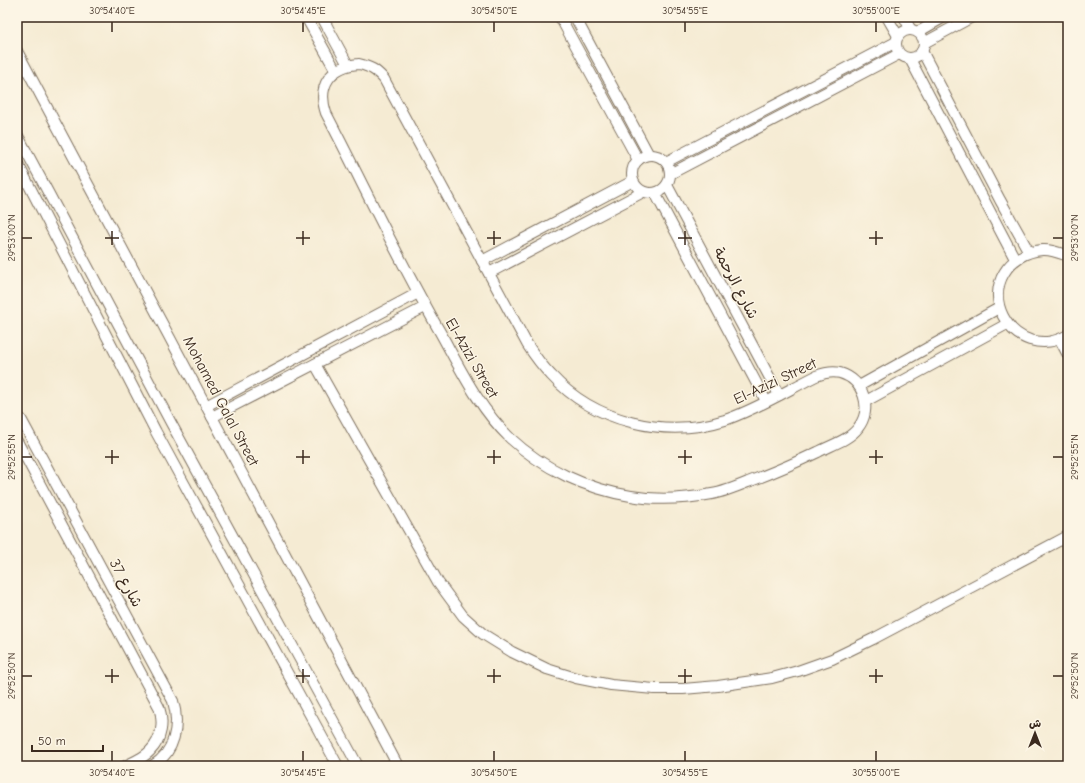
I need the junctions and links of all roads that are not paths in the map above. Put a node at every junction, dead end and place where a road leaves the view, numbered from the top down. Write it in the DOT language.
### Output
graph roads {
  1 [pos="306,17"];
  2 [pos="322,17"];
  3 [pos="560,17"];
  4 [pos="575,17"];
  5 [pos="887,17"];
  6 [pos="904,17"];
  7 [pos="944,17"];
  8 [pos="972,17"];
  9 [pos="914,31"];
  10 [pos="897,39"];
  11 [pos="923,47"];
  12 [pos="17,51"];
  13 [pos="899,54"];
  14 [pos="910,59"];
  15 [pos="348,65"];
  16 [pos="336,71"];
  17 [pos="17,134"];
  18 [pos="649,155"];
  19 [pos="638,160"];
  20 [pos="17,162"];
  21 [pos="666,162"];
  22 [pos="670,174"];
  23 [pos="21,178"];
  24 [pos="633,181"];
  25 [pos="667,185"];
  26 [pos="643,192"];
  27 [pos="655,193"];
  28 [pos="1029,252"];
  29 [pos="1068,256"];
  30 [pos="1015,259"];
  31 [pos="482,260"];
  32 [pos="489,273"];
  33 [pos="418,294"];
  34 [pos="425,307"];
  35 [pos="999,308"];
  36 [pos="1007,324"];
  37 [pos="1064,337"];
  38 [pos="1068,355"];
  39 [pos="315,364"];
  40 [pos="859,386"];
  41 [pos="779,395"];
  42 [pos="766,401"];
  43 [pos="866,401"];
  44 [pos="206,406"];
  45 [pos="17,416"];
  46 [pos="212,417"];
  47 [pos="171,423"];
  48 [pos="156,432"];
  49 [pos="17,441"];
  50 [pos="1068,536"];
  51 [pos="105,576"];
  52 [pos="93,583"];
  53 [pos="126,766"];
  54 [pos="152,766"];
  55 [pos="338,766"];
  56 [pos="358,766"];
  57 [pos="398,766"];
  1 -- 16 [label="street"];
  2 -- 15 [label="street"];
  3 -- 19 [label="street"];
  4 -- 18 [label="street"];
  5 -- 10 [label="street"];
  6 -- 9 [label="street"];
  7 -- 9 [label="street"];
  8 -- 11 [label="street"];
  9 -- 10 [label="street"];
  9 -- 11 [label="street"];
  10 -- 13 [label="street"];
  10 -- 21 [label="street"];
  11 -- 14 [label="street"];
  11 -- 28 [label="street"];
  12 -- 44 [label="street, Mohamed Galal Street"];
  13 -- 14 [label="street"];
  13 -- 22 [label="street"];
  14 -- 30 [label="street"];
  15 -- 16 [label="street, El-Azizi Street"];
  15 -- 31 [label="street, El-Azizi Street"];
  16 -- 33 [label="street, El-Azizi Street"];
  17 -- 47 [label="street"];
  18 -- 19 [label="street"];
  18 -- 21 [label="street"];
  19 -- 24 [label="street"];
  20 -- 23 [label="street"];
  21 -- 22 [label="street"];
  22 -- 25 [label="street"];
  23 -- 48 [label="street"];
  24 -- 26 [label="street"];
  24 -- 31 [label="street"];
  25 -- 27 [label="street"];
  25 -- 41 [label="street, شارع الرحمة"];
  26 -- 27 [label="street"];
  26 -- 32 [label="street"];
  27 -- 42 [label="street, شارع الرحمة"];
  28 -- 29 [label="street"];
  28 -- 30 [label="street"];
  30 -- 35 [label="street"];
  31 -- 32 [label="street, El-Azizi Street"];
  32 -- 42 [label="street, El-Azizi Street"];
  33 -- 34 [label="street, El-Azizi Street"];
  33 -- 44 [label="street"];
  34 -- 39 [label="street"];
  34 -- 43 [label="street, El-Azizi Street"];
  35 -- 36 [label="street"];
  35 -- 40 [label="street"];
  36 -- 37 [label="street"];
  36 -- 43 [label="street"];
  37 -- 38 [label="street"];
  39 -- 46 [label="street"];
  39 -- 50 [label="street"];
  40 -- 41 [label="street, El-Azizi Street"];
  40 -- 43 [label="street"];
  41 -- 42 [label="street, El-Azizi Street"];
  44 -- 46 [label="street, Mohamed Galal Street"];
  45 -- 51 [label="street, شارع 37"];
  46 -- 57 [label="street, Mohamed Galal Street"];
  47 -- 48 [label="street"];
  47 -- 56 [label="street"];
  48 -- 55 [label="street"];
  49 -- 52 [label="street, شارع 37"];
  51 -- 52 [label="street"];
  51 -- 54 [label="street, شارع 37"];
  52 -- 53 [label="street, شارع 37"];
}
